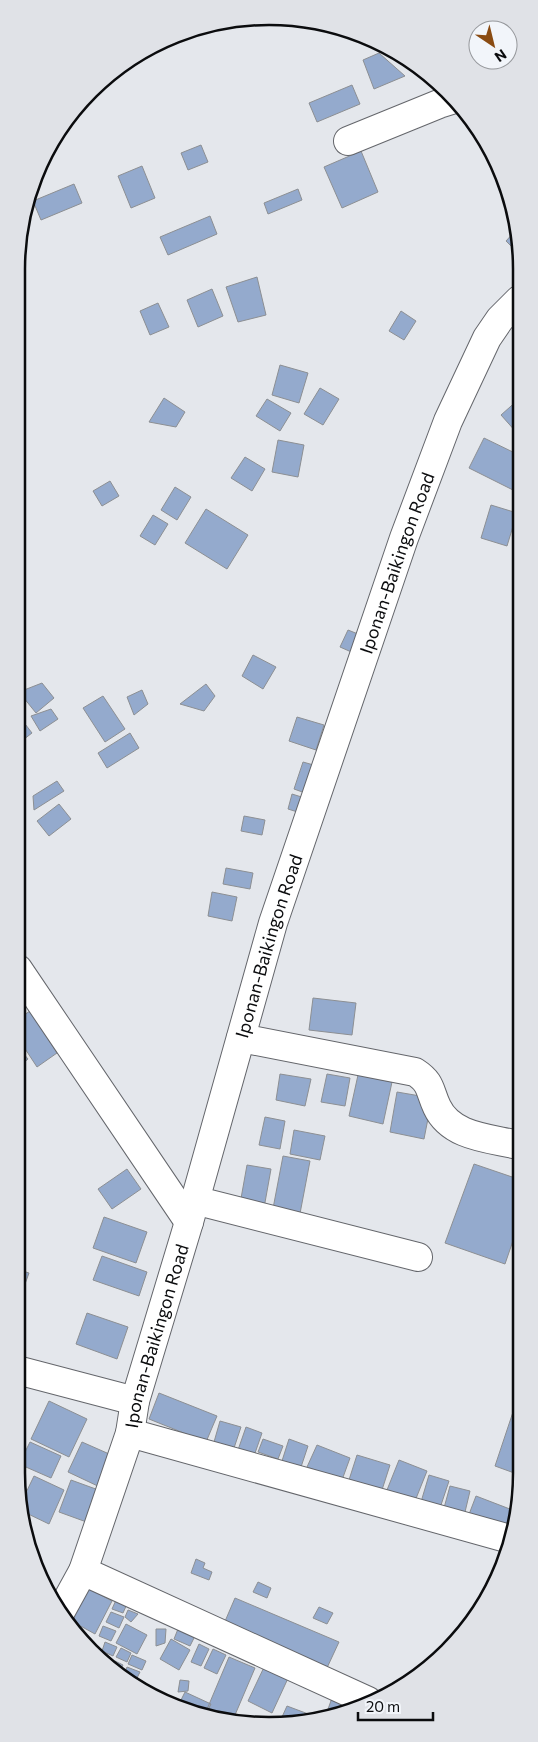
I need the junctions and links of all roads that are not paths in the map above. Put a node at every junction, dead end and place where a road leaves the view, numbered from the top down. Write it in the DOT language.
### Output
graph roads {
  1 [pos="447,102"];
  2 [pos="348,141"];
  3 [pos="513,306"];
  4 [pos="25,979"];
  5 [pos="241,1038"];
  6 [pos="513,1144"];
  7 [pos="191,1211"];
  8 [pos="418,1256"];
  9 [pos="25,1372"];
  10 [pos="135,1401"];
  11 [pos="130,1432"];
  12 [pos="505,1537"];
  13 [pos="83,1571"];
  14 [pos="64,1606"];
  15 [pos="362,1698"];
  1 -- 2 [label="street"];
  3 -- 5 [label="street, Iponan-Baikingon Road"];
  4 -- 7 [label="street"];
  5 -- 6 [label="street"];
  5 -- 7 [label="street, Iponan-Baikingon Road"];
  7 -- 8 [label="street"];
  7 -- 10 [label="street, Iponan-Baikingon Road"];
  9 -- 10 [label="street"];
  10 -- 11 [label="street, Iponan-Baikingon Road"];
  11 -- 12 [label="street"];
  11 -- 13 [label="street, Iponan-Baikingon Road"];
  13 -- 14 [label="street, Iponan-Baikingon Road"];
  13 -- 15 [label="street"];
}
